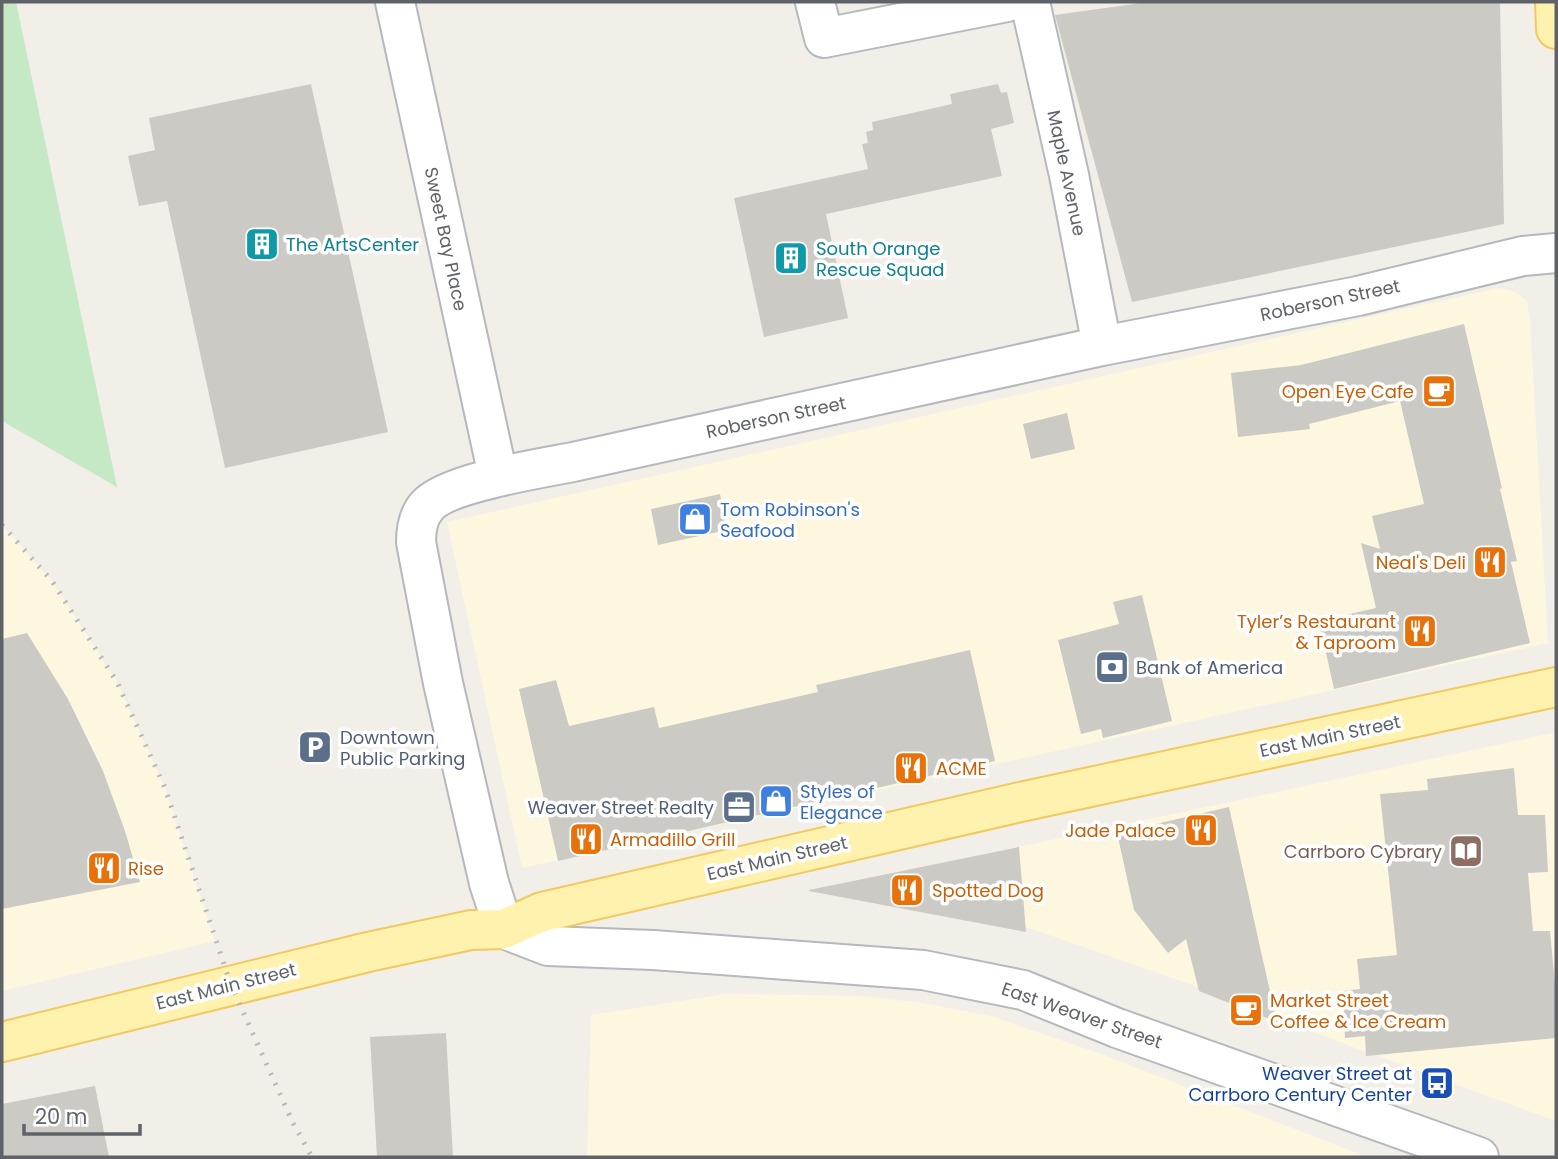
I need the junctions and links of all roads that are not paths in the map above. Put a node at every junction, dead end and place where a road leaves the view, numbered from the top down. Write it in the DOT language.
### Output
graph roads {
  1 [pos="395,2"];
  2 [pos="816,2"];
  3 [pos="1007,2"];
  4 [pos="1030,2"];
  5 [pos="1555,2"];
  6 [pos="1556,29"];
  7 [pos="1556,253"];
  8 [pos="1102,346"];
  9 [pos="498,476"];
  10 [pos="1556,687"];
  11 [pos="504,929"];
  12 [pos="2,1042"];
  13 [pos="1479,1157"];
  1 -- 9 [label="street, Sweet Bay Place"];
  2 -- 3 [label="street"];
  4 -- 8 [label="street, Maple Avenue"];
  5 -- 6 [label="main road"];
  7 -- 8 [label="street, Roberson Street"];
  8 -- 9 [label="street, Roberson Street"];
  9 -- 11 [label="street, Roberson Street"];
  10 -- 11 [label="main road, East Main Street"];
  11 -- 12 [label="main road, East Main Street"];
  11 -- 13 [label="street, East Weaver Street"];
}
